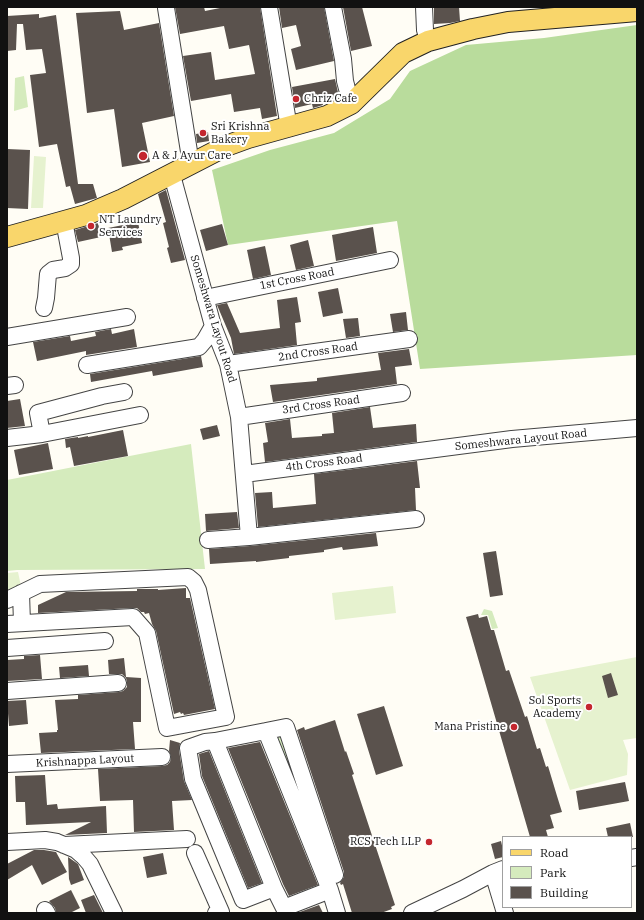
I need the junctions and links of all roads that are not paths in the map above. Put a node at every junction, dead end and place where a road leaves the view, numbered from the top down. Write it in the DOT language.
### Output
graph roads {
  1 [pos="269,7"];
  2 [pos="333,7"];
  3 [pos="424,7"];
  4 [pos="166,8"];
  5 [pos="637,11"];
  6 [pos="428,41"];
  7 [pos="351,104"];
  8 [pos="288,128"];
  9 [pos="191,164"];
  10 [pos="172,174"];
  11 [pos="64,221"];
  12 [pos="7,237"];
  13 [pos="390,260"];
  14 [pos="205,298"];
  15 [pos="44,308"];
  16 [pos="127,317"];
  17 [pos="213,326"];
  18 [pos="7,337"];
  19 [pos="409,339"];
  20 [pos="228,364"];
  21 [pos="86,365"];
  22 [pos="124,392"];
  23 [pos="402,393"];
  24 [pos="140,415"];
  25 [pos="239,417"];
  26 [pos="637,428"];
  27 [pos="42,434"];
  28 [pos="7,438"];
  29 [pos="405,453"];
  30 [pos="244,474"];
  31 [pos="416,519"];
  32 [pos="249,537"];
  33 [pos="208,540"];
  34 [pos="14,596"];
  35 [pos="15,623"];
  36 [pos="105,641"];
  37 [pos="7,648"];
  38 [pos="118,683"];
  39 [pos="7,691"];
  40 [pos="215,741"];
  41 [pos="162,757"];
  42 [pos="7,764"];
  43 [pos="187,839"];
  44 [pos="7,842"];
  45 [pos="64,845"];
  46 [pos="195,853"];
  47 [pos="498,871"];
  48 [pos="274,888"];
  49 [pos="502,895"];
  50 [pos="335,899"];
  51 [pos="114,913"];
  52 [pos="216,913"];
  53 [pos="348,913"];
  54 [pos="412,913"];
  1 -- 8 [label="street"];
  2 -- 7 [label="street"];
  3 -- 6 [label="street"];
  4 -- 9 [label="street"];
  5 -- 6 [label="main road"];
  6 -- 7 [label="main road"];
  7 -- 8 [label="main road"];
  8 -- 9 [label="main road"];
  9 -- 10 [label="main road"];
  10 -- 11 [label="main road"];
  10 -- 14 [label="street, Someshwara Layout Road"];
  11 -- 12 [label="main road"];
  11 -- 15 [label="street"];
  13 -- 14 [label="street, 1st Cross Road"];
  14 -- 17 [label="street, Someshwara Layout Road"];
  16 -- 18 [label="street"];
  17 -- 20 [label="street, Someshwara Layout Road"];
  17 -- 21 [label="street"];
  19 -- 20 [label="street, 2nd Cross Road"];
  20 -- 25 [label="street, Someshwara Layout Road"];
  22 -- 27 [label="street"];
  23 -- 25 [label="street, 3rd Cross Road"];
  24 -- 27 [label="street"];
  25 -- 30 [label="street, Someshwara Layout Road"];
  26 -- 29 [label="street, Someshwara Layout Road"];
  27 -- 28 [label="street"];
  29 -- 30 [label="street, 4th Cross Road"];
  30 -- 32 [label="street, Someshwara Layout Road"];
  31 -- 32 [label="street"];
  32 -- 33 [label="street"];
  34 -- 35 [label="street"];
  34 -- 35 [label="street"];
  36 -- 37 [label="street"];
  38 -- 39 [label="street"];
  40 -- 48 [label="street"];
  40 -- 48 [label="street"];
  40 -- 50 [label="street"];
  41 -- 42 [label="street, Krishnappa Layout"];
  43 -- 45 [label="street"];
  44 -- 45 [label="street"];
  45 -- 51 [label="street"];
  46 -- 52 [label="street"];
  47 -- 49 [label="street"];
  47 -- 54 [label="street"];
  48 -- 50 [label="street"];
  50 -- 53 [label="street"];
}
